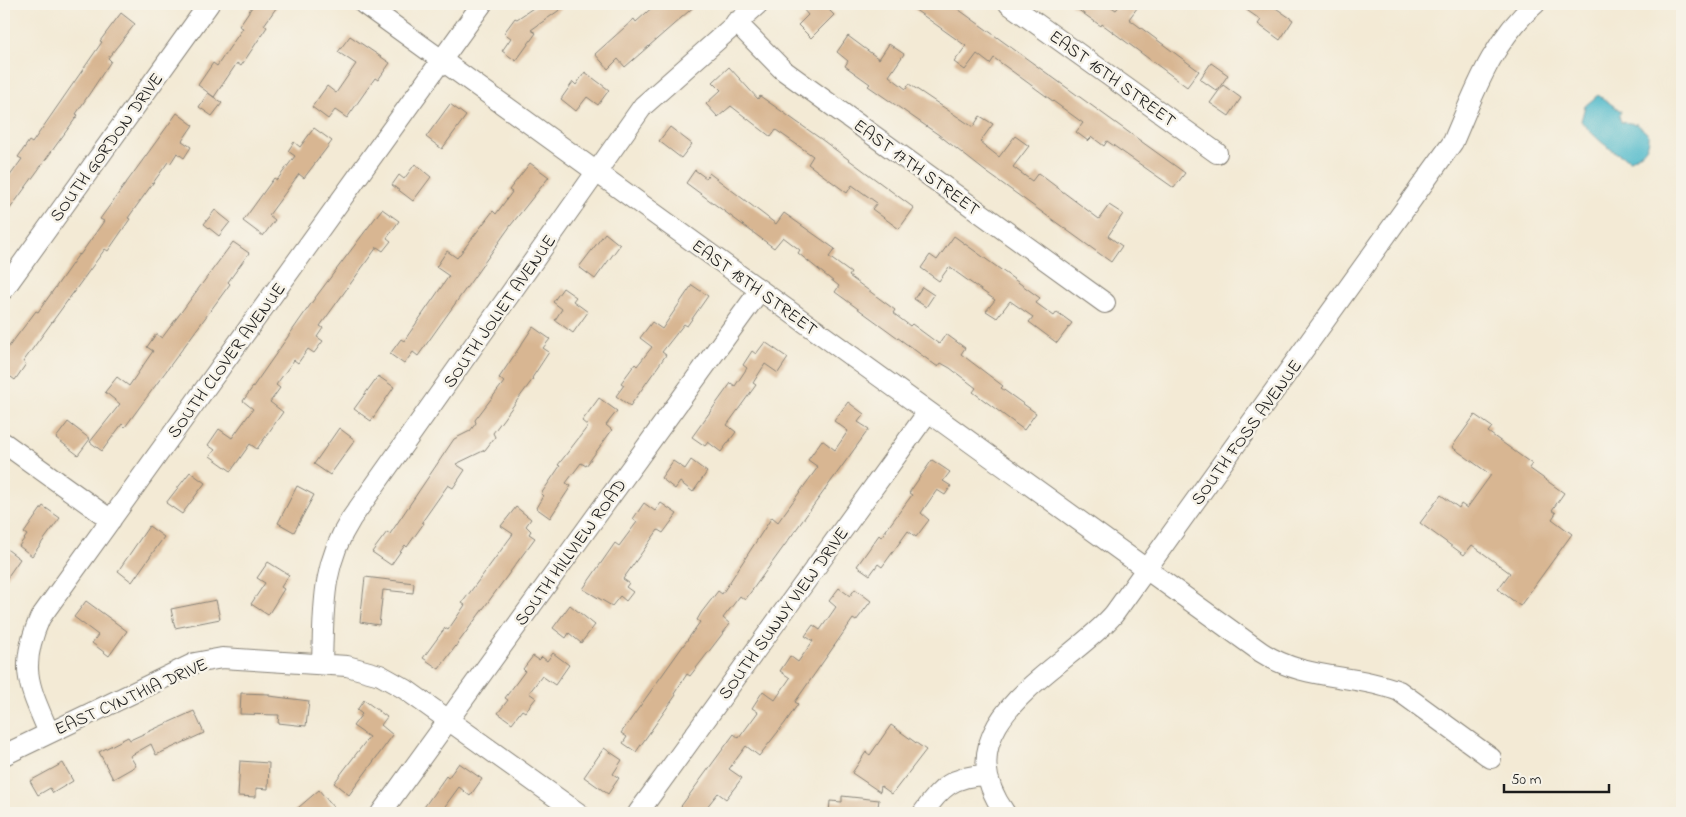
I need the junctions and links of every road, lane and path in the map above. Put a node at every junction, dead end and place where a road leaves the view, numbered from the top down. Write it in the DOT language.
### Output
graph roads {
  1 [pos="209,4"];
  2 [pos="364,4"];
  3 [pos="482,4"];
  4 [pos="758,4"];
  5 [pos="1009,4"];
  6 [pos="1535,4"];
  7 [pos="736,22"];
  8 [pos="441,59"];
  9 [pos="1217,153"];
  10 [pos="598,173"];
  11 [pos="4,289"];
  12 [pos="760,290"];
  13 [pos="1105,303"];
  14 [pos="928,412"];
  15 [pos="4,443"];
  16 [pos="111,520"];
  17 [pos="1147,570"];
  18 [pos="322,663"];
  19 [pos="450,719"];
  20 [pos="50,733"];
  21 [pos="4,755"];
  22 [pos="1491,758"];
  23 [pos="986,775"];
  24 [pos="381,813"];
  25 [pos="578,813"];
  26 [pos="638,813"];
  27 [pos="923,813"];
  28 [pos="1005,813"];
  1 -- 11 [label="street, SOUTH GORDON DRIVE"];
  2 -- 8 [label="street, EAST 18TH STREET"];
  3 -- 8 [label="street, SOUTH CLOVER AVENUE"];
  4 -- 7 [label="street, SOUTH JOLIET AVENUE"];
  5 -- 9 [label="street, EAST 16TH STREET"];
  6 -- 17 [label="street, SOUTH FOSS AVENUE"];
  7 -- 10 [label="street, SOUTH JOLIET AVENUE"];
  7 -- 13 [label="street, EAST 17TH STREET"];
  8 -- 10 [label="street, EAST 18TH STREET"];
  8 -- 16 [label="street, SOUTH CLOVER AVENUE"];
  10 -- 12 [label="street, EAST 18TH STREET"];
  10 -- 18 [label="street, SOUTH JOLIET AVENUE"];
  12 -- 14 [label="street, EAST 18TH STREET"];
  12 -- 19 [label="street, SOUTH HILLVIEW ROAD"];
  14 -- 17 [label="street, EAST 18TH STREET"];
  14 -- 26 [label="street, SOUTH SUNNY VIEW DRIVE"];
  15 -- 16 [label="street"];
  16 -- 20 [label="street, SOUTH CLOVER AVENUE"];
  17 -- 22 [label="street, EAST 18TH STREET"];
  17 -- 23 [label="street, SOUTH FOSS AVENUE"];
  18 -- 19 [label="street, EAST CYNTHIA DRIVE"];
  18 -- 20 [label="street, EAST CYNTHIA DRIVE"];
  19 -- 24 [label="street, SOUTH HILLVIEW ROAD"];
  19 -- 25 [label="street, EAST CYNTHIA DRIVE"];
  20 -- 21 [label="street, EAST CYNTHIA DRIVE"];
  23 -- 27 [label="street"];
  23 -- 28 [label="street"];
}
